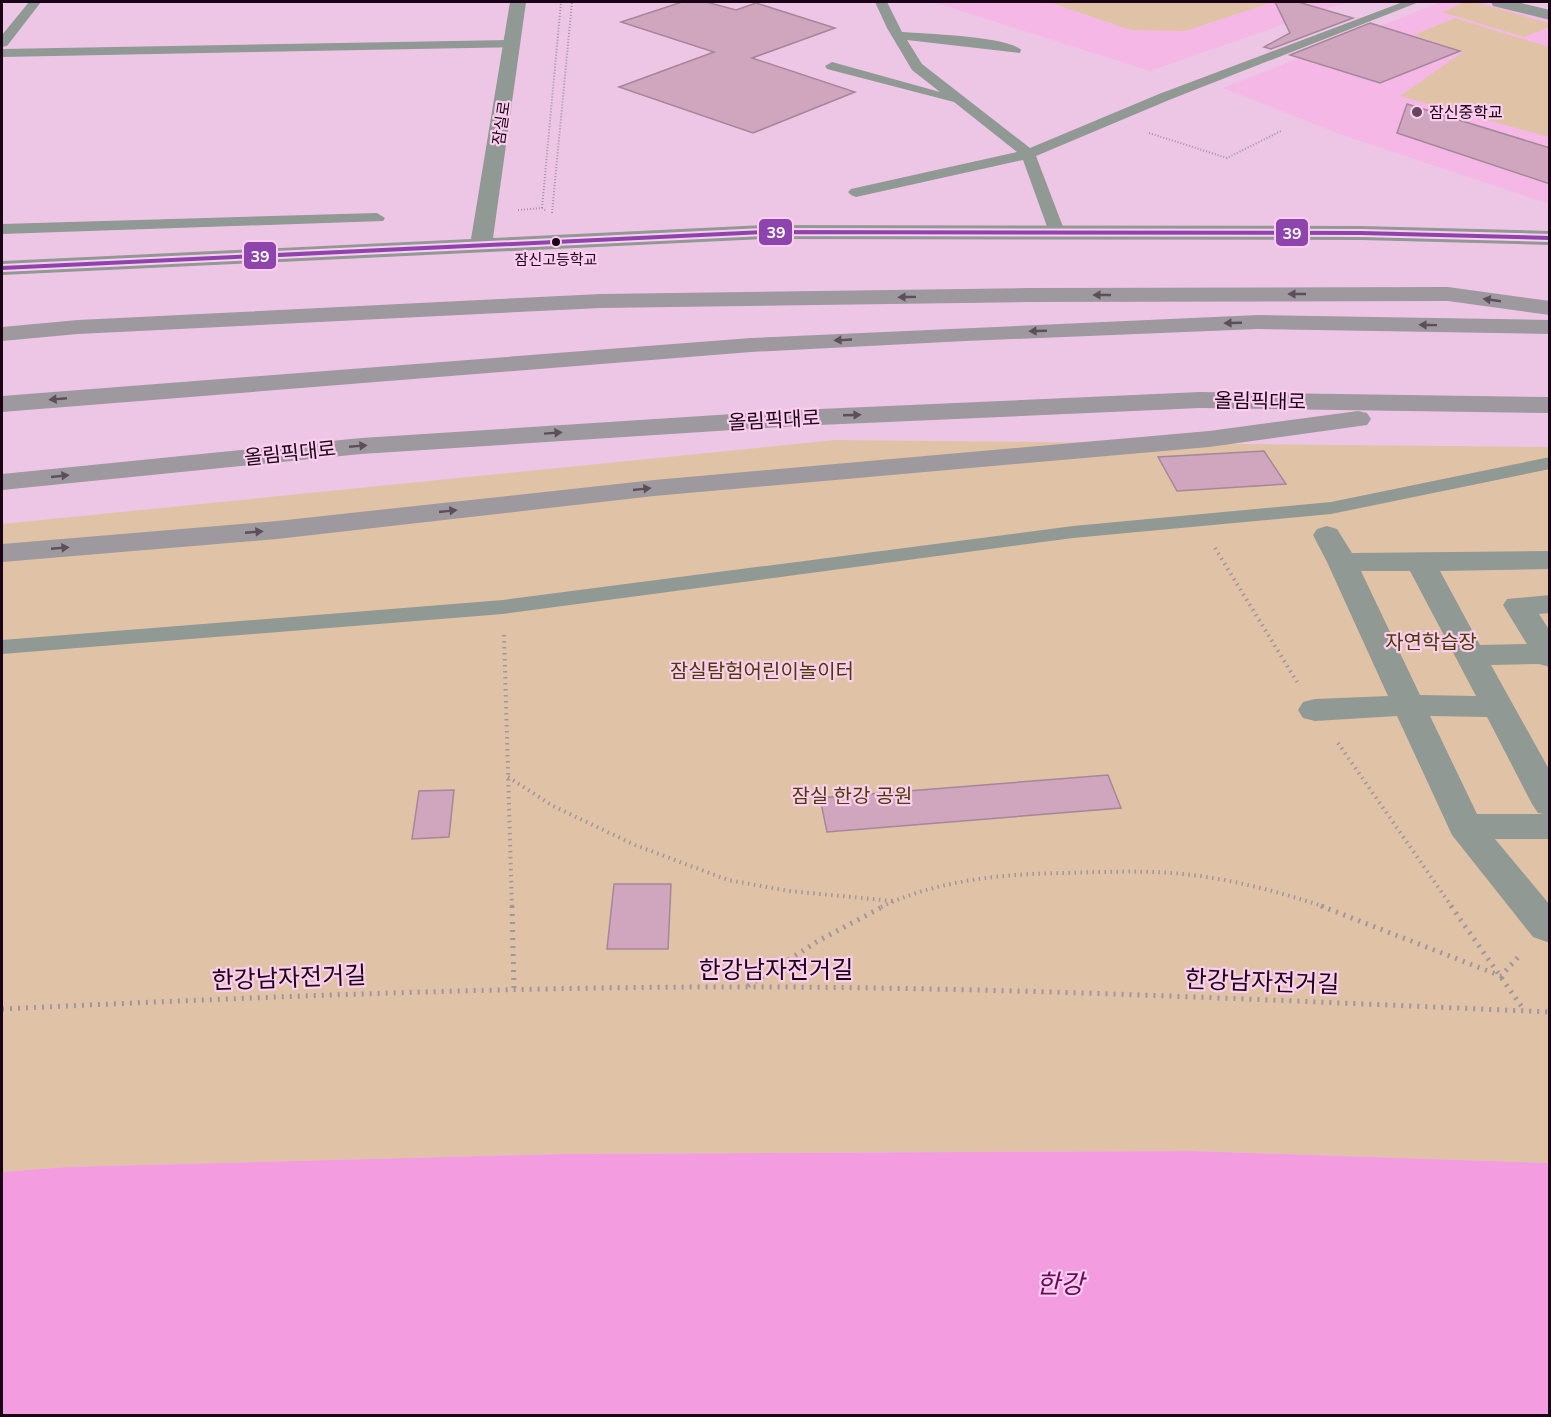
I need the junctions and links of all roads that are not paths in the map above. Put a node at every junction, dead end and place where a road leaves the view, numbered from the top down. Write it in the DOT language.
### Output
graph roads {
  1 [pos="35,2"];
  2 [pos="518,2"];
  3 [pos="881,2"];
  4 [pos="1413,2"];
  5 [pos="1499,2"];
  6 [pos="1550,15"];
  7 [pos="897,35"];
  8 [pos="2,43"];
  9 [pos="512,44"];
  10 [pos="1015,50"];
  11 [pos="2,53"];
  12 [pos="832,66"];
  13 [pos="963,102"];
  14 [pos="1028,154"];
  15 [pos="856,192"];
  16 [pos="377,218"];
  17 [pos="2,229"];
  18 [pos="1057,232"];
  19 [pos="1550,238"];
  20 [pos="481,245"];
  21 [pos="2,268"];
  22 [pos="1550,308"];
  23 [pos="1550,327"];
  24 [pos="2,334"];
  25 [pos="2,404"];
  26 [pos="1468,404"];
  27 [pos="1550,405"];
  28 [pos="1550,463"];
  29 [pos="2,482"];
  30 [pos="2,553"];
  31 [pos="1550,560"];
  32 [pos="1420,562"];
  33 [pos="1550,604"];
  34 [pos="2,647"];
  35 [pos="1470,655"];
  36 [pos="1549,656"];
  37 [pos="1409,705"];
  38 [pos="1497,707"];
  39 [pos="1315,710"];
  40 [pos="1539,764"];
  41 [pos="1550,804"];
  42 [pos="1465,826"];
  43 [pos="1550,827"];
  44 [pos="1548,928"];
  1 -- 8 [label="lane"];
  2 -- 9 [label="street, 잠실로"];
  3 -- 7 [label="lane"];
  4 -- 14 [label="lane"];
  5 -- 6 [label="street"];
  7 -- 10 [label="lane"];
  7 -- 13 [label="lane"];
  9 -- 11 [label="lane"];
  9 -- 20 [label="street, 잠실로"];
  12 -- 13 [label="lane"];
  13 -- 14 [label="lane"];
  14 -- 15 [label="lane"];
  14 -- 18 [label="lane"];
  16 -- 17 [label="lane"];
  18 -- 19 [label="street"];
  18 -- 20 [label="street"];
  20 -- 21 [label="street"];
  22 -- 24 [label="highway, one-way"];
  23 -- 25 [label="highway, one-way"];
  26 -- 27 [label="highway, 올림픽대로"];
  29 -- 26 [label="highway, 올림픽대로, one-way"];
  30 -- 26 [label="highway, one-way"];
  28 -- 34 [label="lane"];
  31 -- 32 [label="street"];
  32 -- 35 [label="street"];
  32 -- 37 [label="street"];
  33 -- 36 [label="street"];
  35 -- 36 [label="street"];
  35 -- 38 [label="street"];
  37 -- 38 [label="street"];
  37 -- 39 [label="street"];
  37 -- 42 [label="street"];
  38 -- 40 [label="street"];
  40 -- 41 [label="street"];
  42 -- 43 [label="street"];
  42 -- 44 [label="street"];
}
